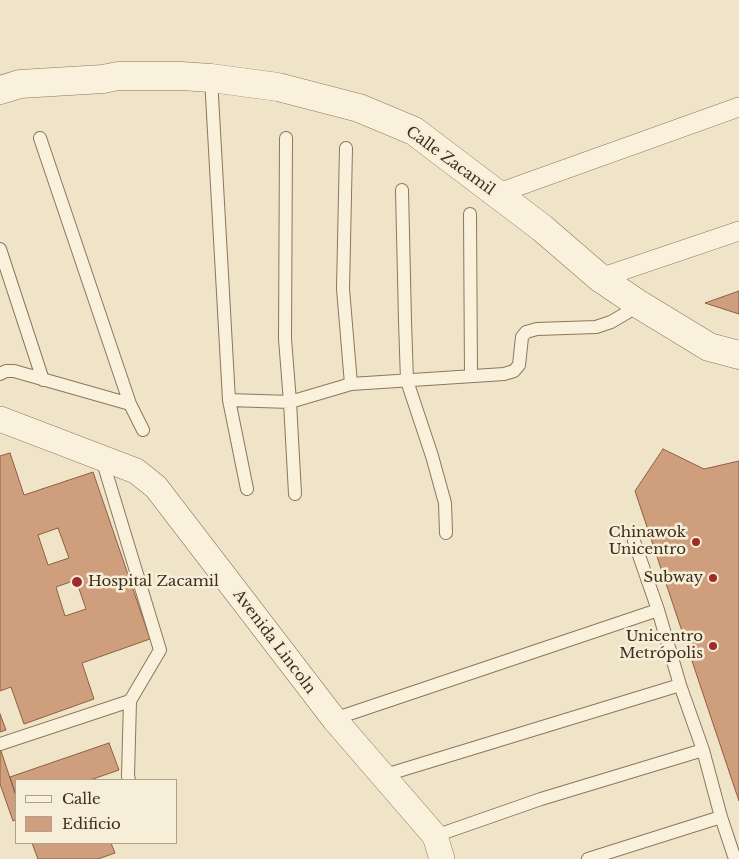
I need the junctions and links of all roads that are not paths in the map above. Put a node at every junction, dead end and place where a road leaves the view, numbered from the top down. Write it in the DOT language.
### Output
graph roads {
  1 [pos="211,78"];
  2 [pos="0,90"];
  3 [pos="739,107"];
  4 [pos="40,138"];
  5 [pos="286,138"];
  6 [pos="346,148"];
  7 [pos="402,190"];
  8 [pos="496,194"];
  9 [pos="470,214"];
  10 [pos="739,231"];
  11 [pos="0,249"];
  12 [pos="600,278"];
  13 [pos="640,305"];
  14 [pos="739,355"];
  15 [pos="0,374"];
  16 [pos="471,376"];
  17 [pos="44,380"];
  18 [pos="407,381"];
  19 [pos="351,384"];
  20 [pos="229,400"];
  21 [pos="290,402"];
  22 [pos="130,404"];
  23 [pos="0,419"];
  24 [pos="143,430"];
  25 [pos="102,459"];
  26 [pos="246,489"];
  27 [pos="295,494"];
  28 [pos="446,533"];
  29 [pos="634,541"];
  30 [pos="658,610"];
  31 [pos="680,685"];
  32 [pos="130,701"];
  33 [pos="334,719"];
  34 [pos="0,744"];
  35 [pos="702,750"];
  36 [pos="382,776"];
  37 [pos="129,779"];
  38 [pos="721,817"];
  39 [pos="438,848"];
  40 [pos="588,859"];
  41 [pos="735,859"];
  1 -- 2 [label="street, Calle Zacamil"];
  1 -- 8 [label="street, Calle Zacamil"];
  1 -- 20 [label="lane"];
  3 -- 8 [label="street"];
  4 -- 22 [label="lane"];
  5 -- 21 [label="lane"];
  6 -- 19 [label="lane"];
  7 -- 18 [label="lane"];
  8 -- 12 [label="street, Calle Zacamil"];
  9 -- 16 [label="lane"];
  10 -- 12 [label="street"];
  11 -- 17 [label="lane"];
  12 -- 13 [label="street, Calle Zacamil"];
  13 -- 14 [label="street, Calle Zacamil"];
  13 -- 16 [label="lane"];
  15 -- 17 [label="lane"];
  16 -- 18 [label="lane"];
  17 -- 22 [label="lane"];
  18 -- 19 [label="lane"];
  18 -- 28 [label="lane"];
  19 -- 21 [label="lane"];
  20 -- 21 [label="lane"];
  20 -- 26 [label="lane"];
  21 -- 27 [label="lane"];
  22 -- 24 [label="lane"];
  23 -- 25 [label="street, Avenida Lincoln"];
  25 -- 32 [label="lane"];
  25 -- 33 [label="street, Avenida Lincoln"];
  29 -- 30 [label="lane"];
  30 -- 31 [label="lane"];
  30 -- 33 [label="lane"];
  31 -- 35 [label="lane"];
  31 -- 36 [label="lane"];
  32 -- 34 [label="lane"];
  32 -- 37 [label="lane"];
  33 -- 36 [label="street, Avenida Lincoln"];
  35 -- 38 [label="lane"];
  35 -- 39 [label="lane"];
  36 -- 39 [label="street, Avenida Lincoln"];
  38 -- 40 [label="lane"];
  38 -- 41 [label="lane"];
}
